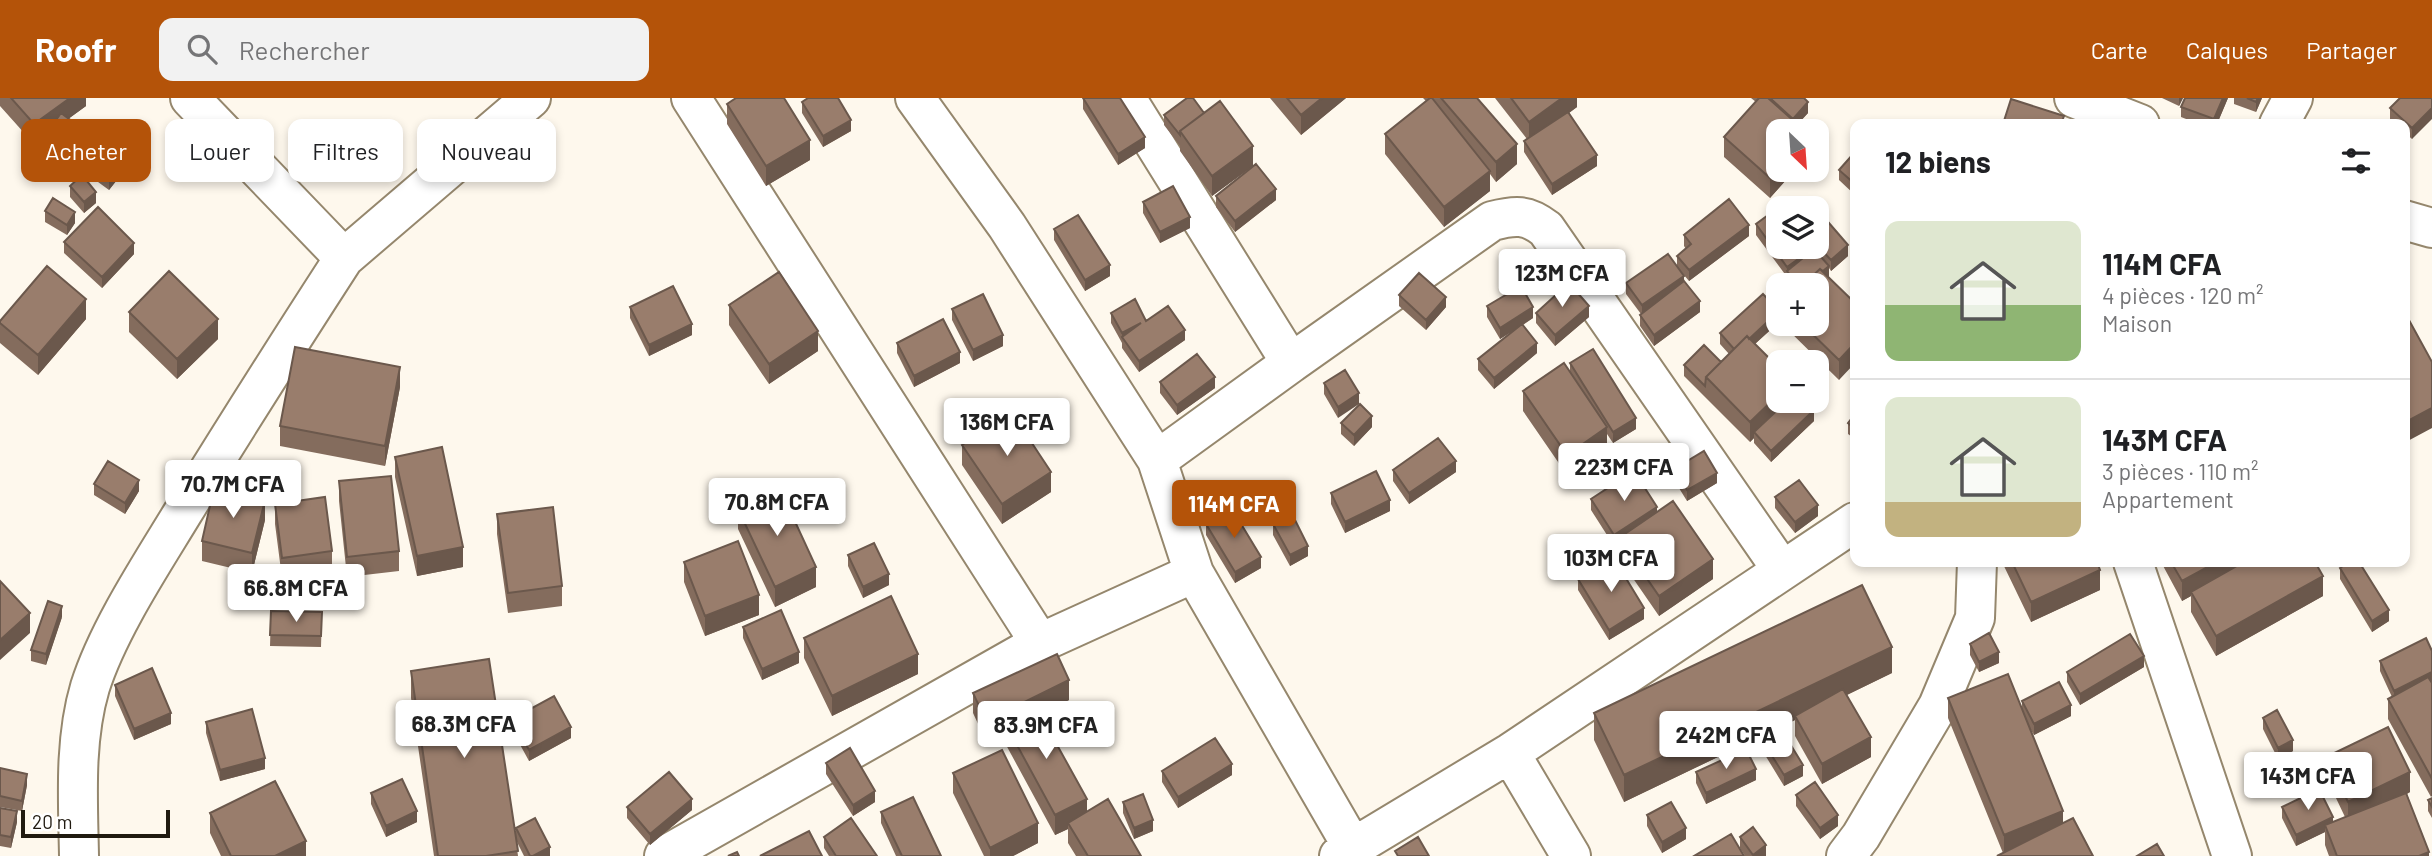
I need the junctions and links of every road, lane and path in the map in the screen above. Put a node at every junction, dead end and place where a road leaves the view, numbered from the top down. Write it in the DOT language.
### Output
graph roads {
  1 [pos="190,98"];
  2 [pos="531,98"];
  3 [pos="691,98"];
  4 [pos="915,98"];
  5 [pos="1126,98"];
  6 [pos="2292,98"];
  7 [pos="2083,109"];
  8 [pos="2121,119"];
  9 [pos="2282,119"];
  10 [pos="2410,222"];
  11 [pos="2432,228"];
  12 [pos="344,258"];
  13 [pos="1291,363"];
  14 [pos="1157,460"];
  15 [pos="1850,525"];
  16 [pos="1977,567"];
  17 [pos="2135,567"];
  18 [pos="1782,570"];
  19 [pos="1194,572"];
  20 [pos="1040,643"];
  21 [pos="1510,753"];
  22 [pos="1346,852"];
  23 [pos="79,856"];
  24 [pos="664,856"];
  25 [pos="1571,856"];
  26 [pos="1846,856"];
  27 [pos="2232,856"];
  1 -- 12 [label="street"];
  2 -- 12 [label="street"];
  3 -- 20 [label="street"];
  4 -- 14 [label="street"];
  5 -- 13 [label="street"];
  6 -- 9 [label="street"];
  7 -- 8 [label="street"];
  10 -- 11 [label="street"];
  12 -- 23 [label="street"];
  13 -- 14 [label="street"];
  13 -- 18 [label="street"];
  14 -- 19 [label="street"];
  15 -- 18 [label="street"];
  16 -- 26 [label="street"];
  17 -- 27 [label="street"];
  18 -- 21 [label="street"];
  19 -- 20 [label="street"];
  19 -- 22 [label="street"];
  20 -- 24 [label="street"];
  21 -- 22 [label="street"];
  21 -- 25 [label="street"];
}
